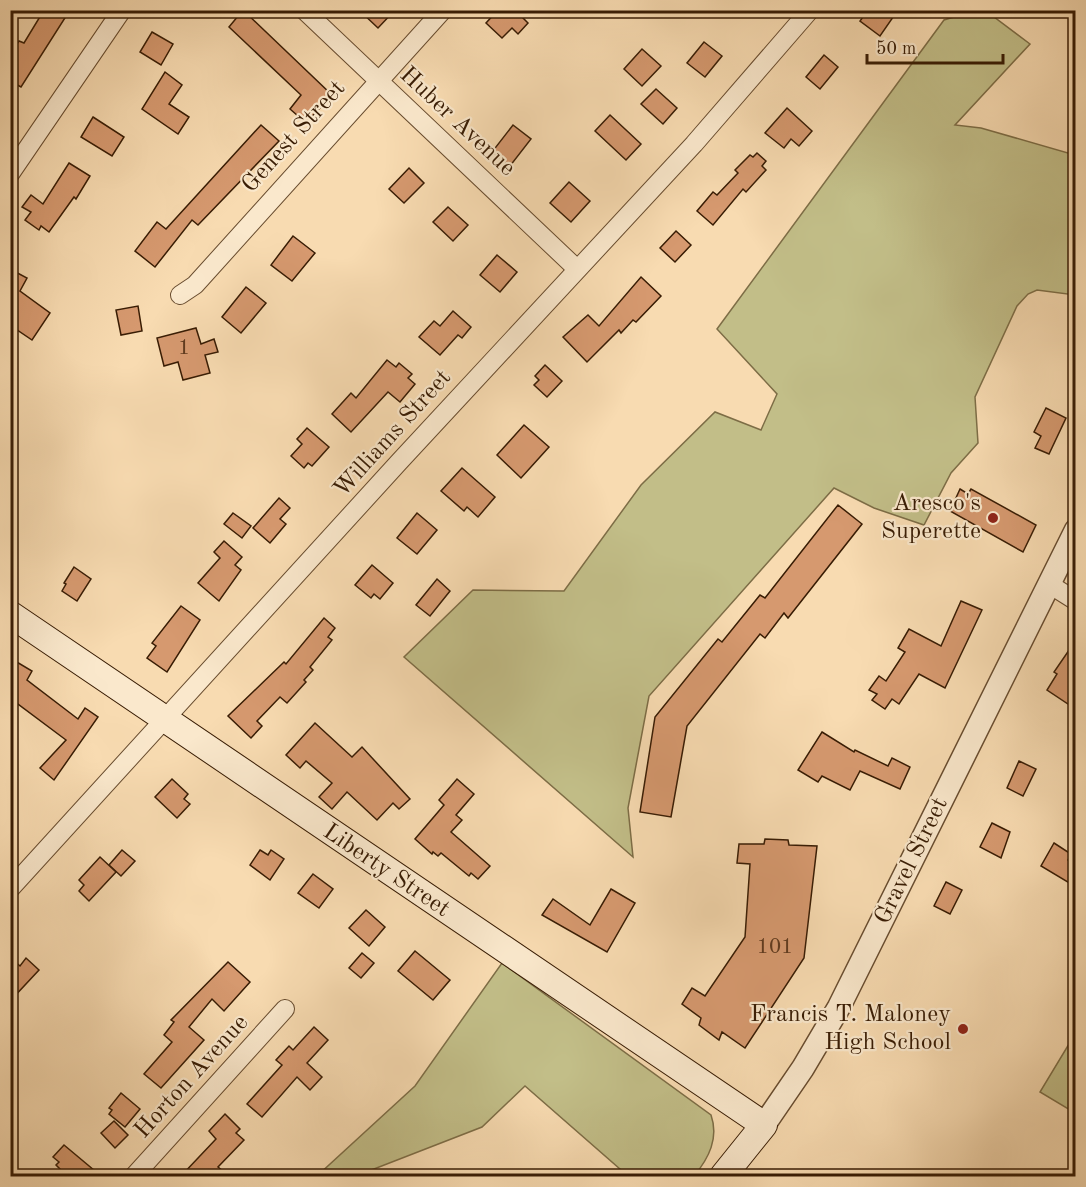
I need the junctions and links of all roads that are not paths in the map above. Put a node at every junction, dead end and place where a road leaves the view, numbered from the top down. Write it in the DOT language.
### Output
graph roads {
  1 [pos="122,10"];
  2 [pos="304,10"];
  3 [pos="443,10"];
  4 [pos="810,10"];
  5 [pos="378,80"];
  6 [pos="10,174"];
  7 [pos="577,269"];
  8 [pos="180,295"];
  9 [pos="1076,530"];
  10 [pos="1049,584"];
  11 [pos="1076,601"];
  12 [pos="10,614"];
  13 [pos="165,720"];
  14 [pos="10,889"];
  15 [pos="285,1009"];
  16 [pos="764,1125"];
  17 [pos="134,1176"];
  18 [pos="723,1176"];
  1 -- 6 [label="street"];
  2 -- 5 [label="street, Huber Avenue"];
  3 -- 5 [label="street, Genest Street"];
  4 -- 7 [label="street, Williams Street"];
  5 -- 7 [label="street, Huber Avenue"];
  5 -- 8 [label="street, Genest Street"];
  7 -- 13 [label="street, Williams Street"];
  9 -- 10 [label="street, Gravel Street"];
  10 -- 11 [label="street"];
  10 -- 16 [label="street, Gravel Street"];
  12 -- 13 [label="main road, Liberty Street"];
  13 -- 14 [label="street, Williams Street"];
  13 -- 16 [label="main road, Liberty Street"];
  15 -- 17 [label="street, Horton Avenue"];
  16 -- 18 [label="main road, Gravel Street"];
}
